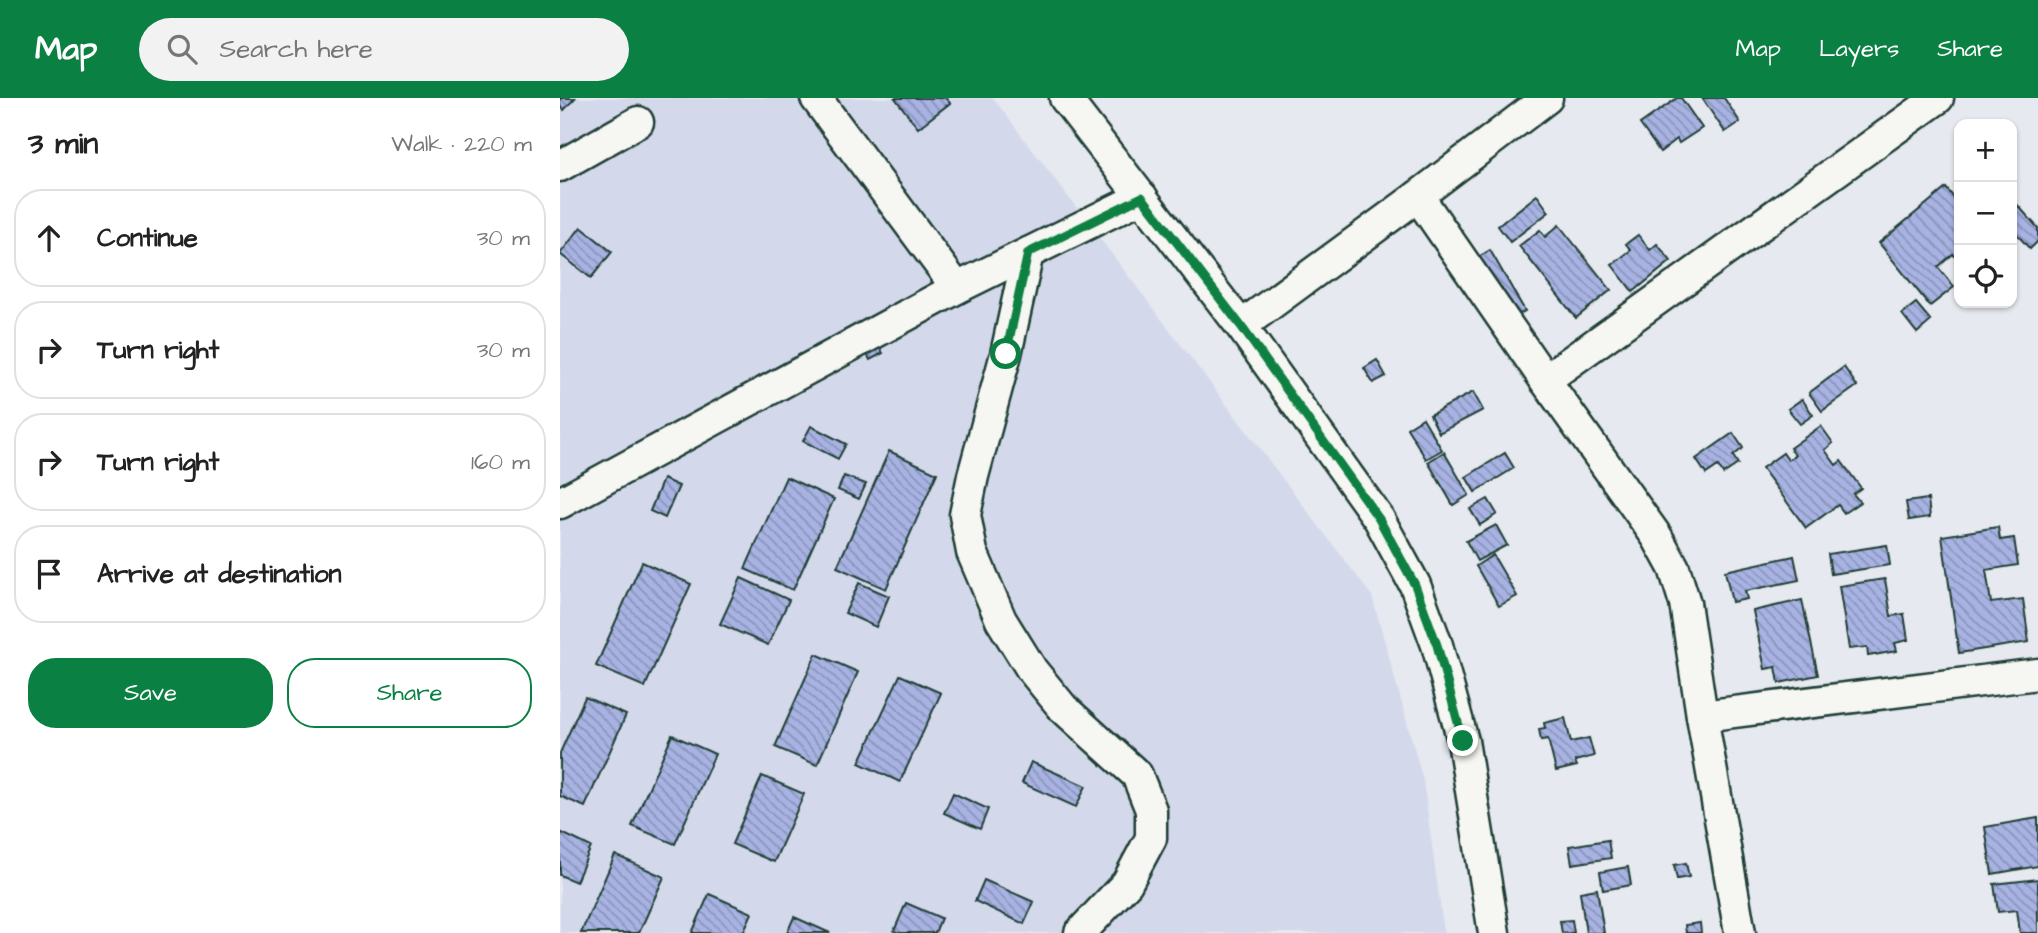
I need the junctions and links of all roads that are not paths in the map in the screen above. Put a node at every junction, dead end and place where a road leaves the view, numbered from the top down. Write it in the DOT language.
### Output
graph roads {
  1 [pos="817,98"];
  2 [pos="1065,98"];
  3 [pos="1547,98"];
  4 [pos="1938,98"];
  5 [pos="638,122"];
  6 [pos="560,166"];
  7 [pos="1418,196"];
  8 [pos="1142,197"];
  9 [pos="1028,253"];
  10 [pos="957,288"];
  11 [pos="1241,326"];
  12 [pos="1545,380"];
  13 [pos="560,503"];
  14 [pos="2038,674"];
  15 [pos="1702,716"];
  16 [pos="1080,933"];
  17 [pos="1494,933"];
  18 [pos="1740,933"];
  1 -- 10 [label="street"];
  2 -- 8 [label="street"];
  3 -- 7 [label="street"];
  4 -- 12 [label="street"];
  5 -- 6 [label="street"];
  7 -- 11 [label="street"];
  7 -- 12 [label="street"];
  8 -- 9 [label="street"];
  8 -- 11 [label="street"];
  9 -- 10 [label="street"];
  9 -- 16 [label="street"];
  10 -- 13 [label="street"];
  11 -- 17 [label="street"];
  12 -- 15 [label="street"];
  14 -- 15 [label="street"];
  15 -- 18 [label="street"];
}
